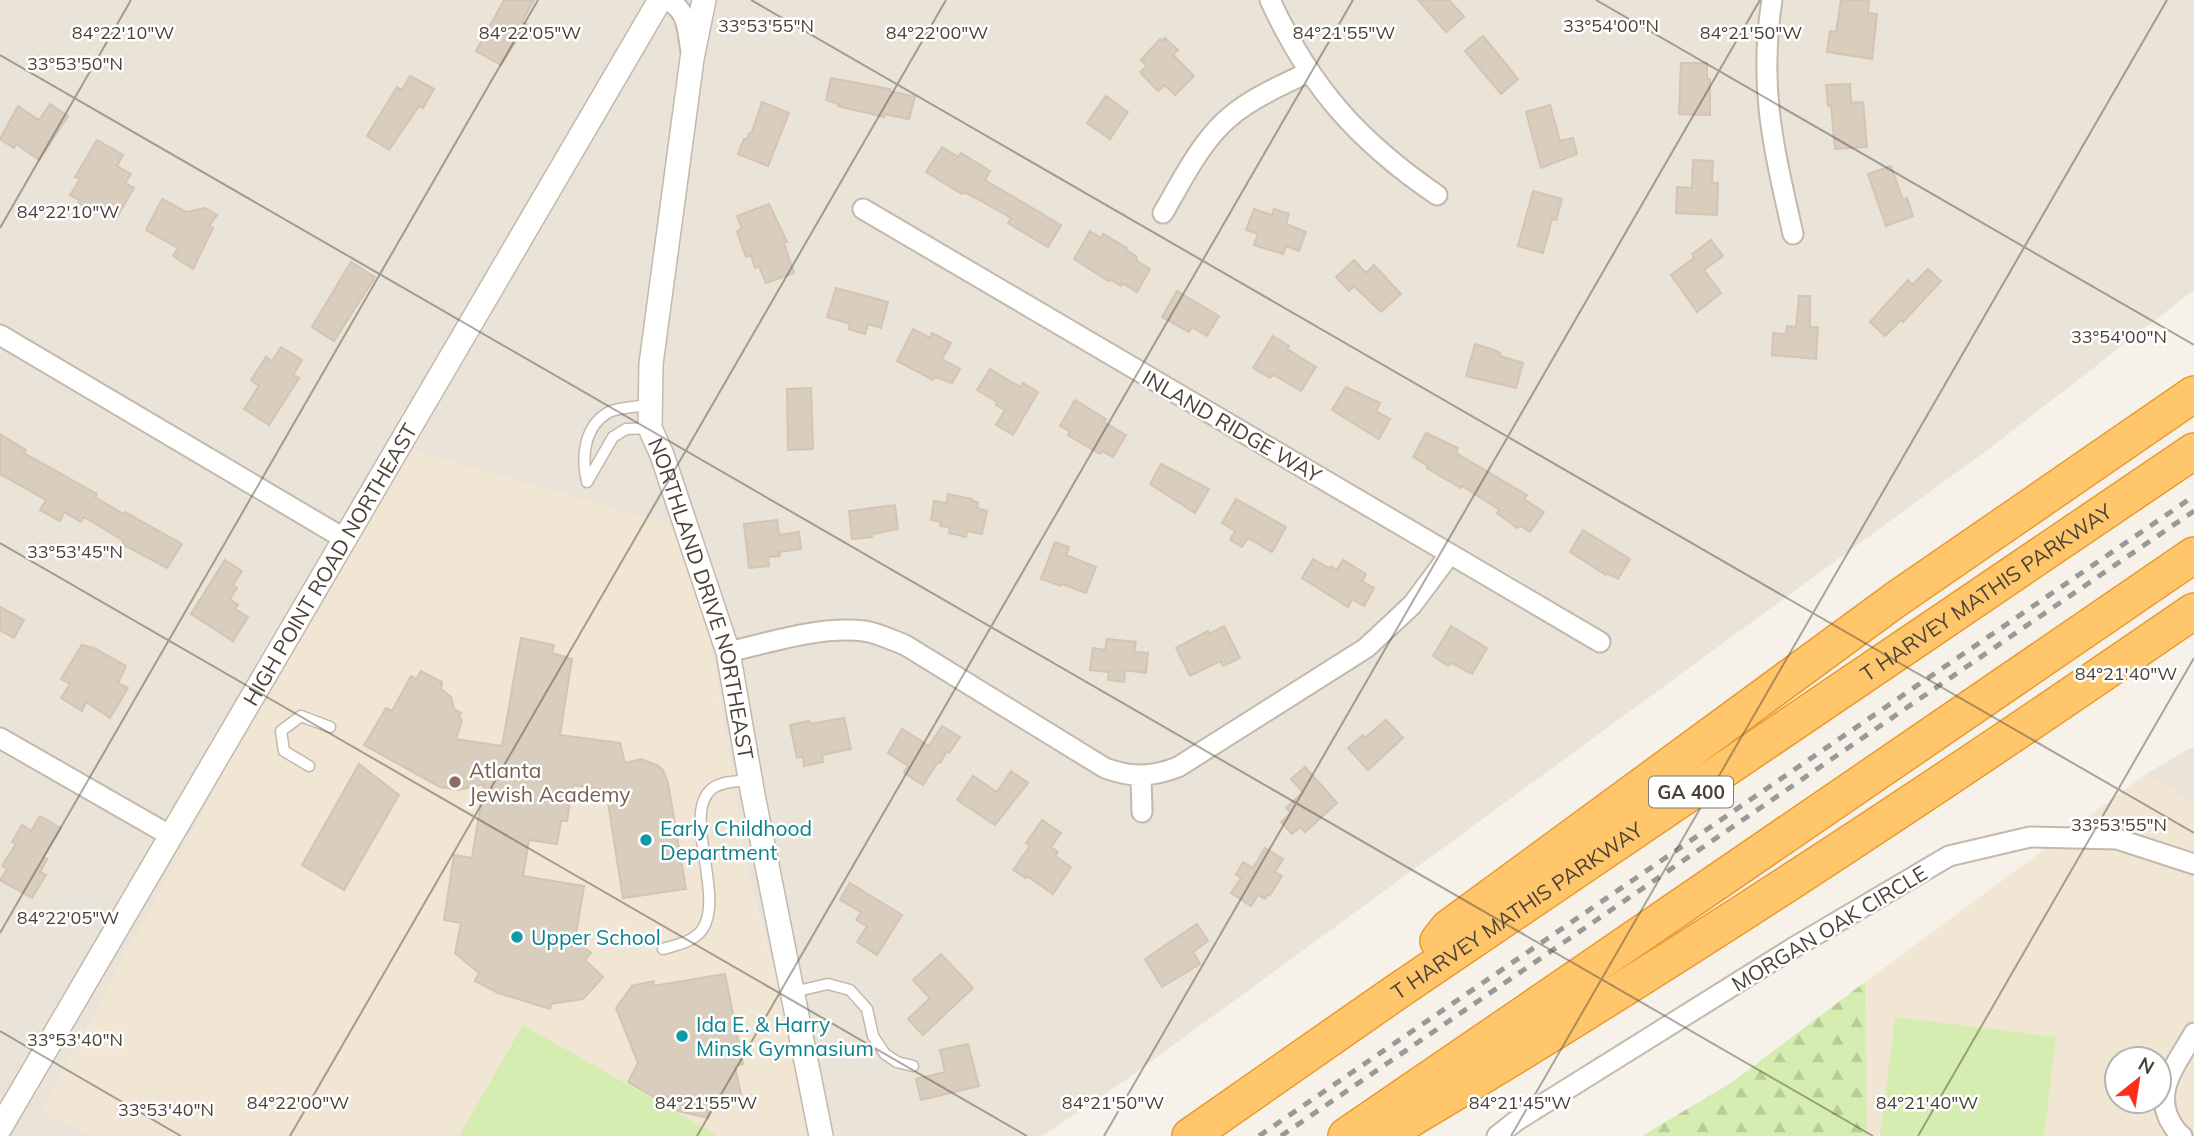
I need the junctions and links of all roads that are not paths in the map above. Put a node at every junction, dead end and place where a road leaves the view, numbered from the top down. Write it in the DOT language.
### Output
graph roads {
  1 [pos="660,0"];
  2 [pos="667,0"];
  3 [pos="704,0"];
  4 [pos="1270,0"];
  5 [pos="1772,0"];
  6 [pos="692,59"];
  7 [pos="1309,72"];
  8 [pos="1437,195"];
  9 [pos="863,209"];
  10 [pos="1163,213"];
  11 [pos="1793,234"];
  12 [pos="0,335"];
  13 [pos="2194,394"];
  14 [pos="649,416"];
  15 [pos="2194,451"];
  16 [pos="345,539"];
  17 [pos="1450,554"];
  18 [pos="2194,555"];
  19 [pos="2194,611"];
  20 [pos="1600,642"];
  21 [pos="728,652"];
  22 [pos="330,727"];
  23 [pos="0,737"];
  24 [pos="309,766"];
  25 [pos="1141,776"];
  26 [pos="751,780"];
  27 [pos="1142,812"];
  28 [pos="171,836"];
  29 [pos="2194,864"];
  30 [pos="663,948"];
  31 [pos="792,992"];
  32 [pos="1395,993"];
  33 [pos="2194,1033"];
  34 [pos="913,1066"];
  35 [pos="0,1128"];
  36 [pos="821,1136"];
  37 [pos="1190,1136"];
  38 [pos="1346,1136"];
  39 [pos="1383,1136"];
  40 [pos="1497,1136"];
  41 [pos="2182,1136"];
  1 -- 16 [label="street, HIGH POINT ROAD NORTHEAST"];
  2 -- 6 [label="street, NORTHLAND DRIVE NORTHEAST"];
  3 -- 6 [label="street, NORTHLAND DRIVE NORTHEAST"];
  4 -- 7 [label="street"];
  5 -- 11 [label="street"];
  6 -- 14 [label="street, NORTHLAND DRIVE NORTHEAST"];
  7 -- 8 [label="street"];
  7 -- 10 [label="street"];
  9 -- 17 [label="street, INLAND RIDGE WAY"];
  12 -- 16 [label="street"];
  13 -- 32 [label="highway"];
  14 -- 14 [label="lane"];
  14 -- 21 [label="street, NORTHLAND DRIVE NORTHEAST"];
  15 -- 32 [label="highway, T HARVEY MATHIS PARKWAY / GA 400"];
  16 -- 28 [label="street, HIGH POINT ROAD NORTHEAST"];
  17 -- 20 [label="street, INLAND RIDGE WAY"];
  17 -- 25 [label="street"];
  18 -- 38 [label="highway"];
  19 -- 39 [label="highway"];
  21 -- 25 [label="street"];
  21 -- 26 [label="street, NORTHLAND DRIVE NORTHEAST"];
  22 -- 24 [label="lane"];
  23 -- 28 [label="street"];
  25 -- 27 [label="street"];
  26 -- 30 [label="lane"];
  26 -- 31 [label="street, NORTHLAND DRIVE NORTHEAST"];
  28 -- 35 [label="street, HIGH POINT ROAD NORTHEAST"];
  29 -- 40 [label="street, MORGAN OAK CIRCLE"];
  31 -- 34 [label="lane"];
  31 -- 36 [label="street, NORTHLAND DRIVE NORTHEAST"];
  32 -- 37 [label="highway, T HARVEY MATHIS PARKWAY / GA 400"];
  33 -- 41 [label="street"];
}
